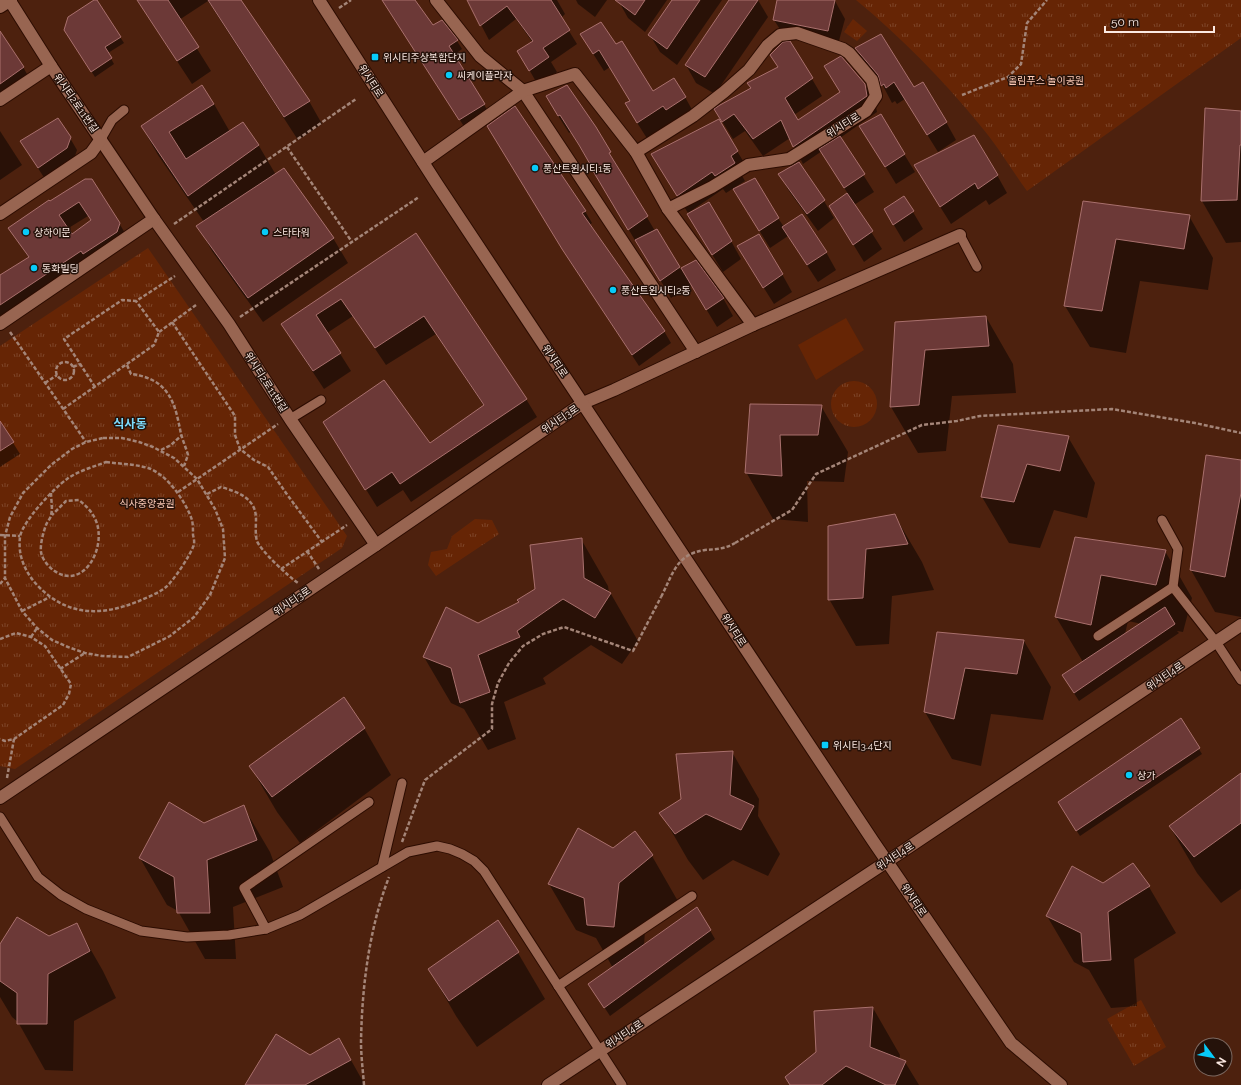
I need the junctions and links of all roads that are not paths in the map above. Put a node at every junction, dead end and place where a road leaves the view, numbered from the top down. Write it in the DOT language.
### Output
graph roads {
  1 [pos="319,0"];
  2 [pos="436,0"];
  3 [pos="7,3"];
  4 [pos="51,66"];
  5 [pos="523,91"];
  6 [pos="0,100"];
  7 [pos="124,110"];
  8 [pos="101,139"];
  9 [pos="636,152"];
  10 [pos="423,162"];
  11 [pos="668,209"];
  12 [pos="0,214"];
  13 [pos="154,219"];
  14 [pos="960,235"];
  15 [pos="978,267"];
  16 [pos="0,324"];
  17 [pos="753,325"];
  18 [pos="696,352"];
  19 [pos="321,400"];
  20 [pos="583,403"];
  21 [pos="290,420"];
  22 [pos="1162,520"];
  23 [pos="376,545"];
  24 [pos="1173,587"];
  25 [pos="1241,625"];
  26 [pos="1098,636"];
  27 [pos="1216,642"];
  28 [pos="1241,680"];
  29 [pos="402,783"];
  30 [pos="0,798"];
  31 [pos="369,802"];
  32 [pos="0,817"];
  33 [pos="888,862"];
  34 [pos="382,867"];
  35 [pos="692,896"];
  36 [pos="266,929"];
  37 [pos="558,986"];
  38 [pos="599,1050"];
  39 [pos="548,1085"];
  40 [pos="622,1085"];
  41 [pos="1061,1085"];
  1 -- 10 [label="street, 위시티로"];
  2 -- 5 [label="street"];
  3 -- 4 [label="street, 위시티2로11번길"];
  4 -- 6 [label="street, 위시티2로11번길"];
  4 -- 8 [label="street, 위시티2로11번길"];
  5 -- 9 [label="street"];
  5 -- 10 [label="street"];
  5 -- 18 [label="street"];
  7 -- 8 [label="lane"];
  8 -- 12 [label="street, 위시티2로11번길"];
  8 -- 13 [label="street, 위시티2로11번길"];
  9 -- 11 [label="street"];
  9 -- 11 [label="street, 위시티로"];
  10 -- 20 [label="street, 위시티로"];
  11 -- 17 [label="street"];
  13 -- 16 [label="street"];
  13 -- 21 [label="street, 위시티2로11번길"];
  14 -- 15 [label="lane"];
  14 -- 17 [label="street, 위시티3로"];
  17 -- 18 [label="street, 위시티3로"];
  18 -- 20 [label="street, 위시티3로"];
  19 -- 21 [label="lane"];
  20 -- 23 [label="street, 위시티3로"];
  20 -- 33 [label="street, 위시티로"];
  21 -- 23 [label="street, 위시티2로11번길"];
  22 -- 24 [label="lane"];
  23 -- 30 [label="street, 위시티3로"];
  24 -- 26 [label="lane"];
  24 -- 27 [label="lane"];
  25 -- 27 [label="street, 위시티4로"];
  27 -- 28 [label="lane"];
  27 -- 33 [label="street, 위시티4로"];
  29 -- 34 [label="lane"];
  31 -- 36 [label="lane"];
  32 -- 36 [label="lane"];
  33 -- 38 [label="street, 위시티4로"];
  33 -- 41 [label="street, 위시티로"];
  34 -- 36 [label="lane"];
  34 -- 37 [label="lane"];
  35 -- 37 [label="lane"];
  37 -- 38 [label="lane"];
  38 -- 39 [label="street, 위시티4로"];
  38 -- 40 [label="lane"];
}
